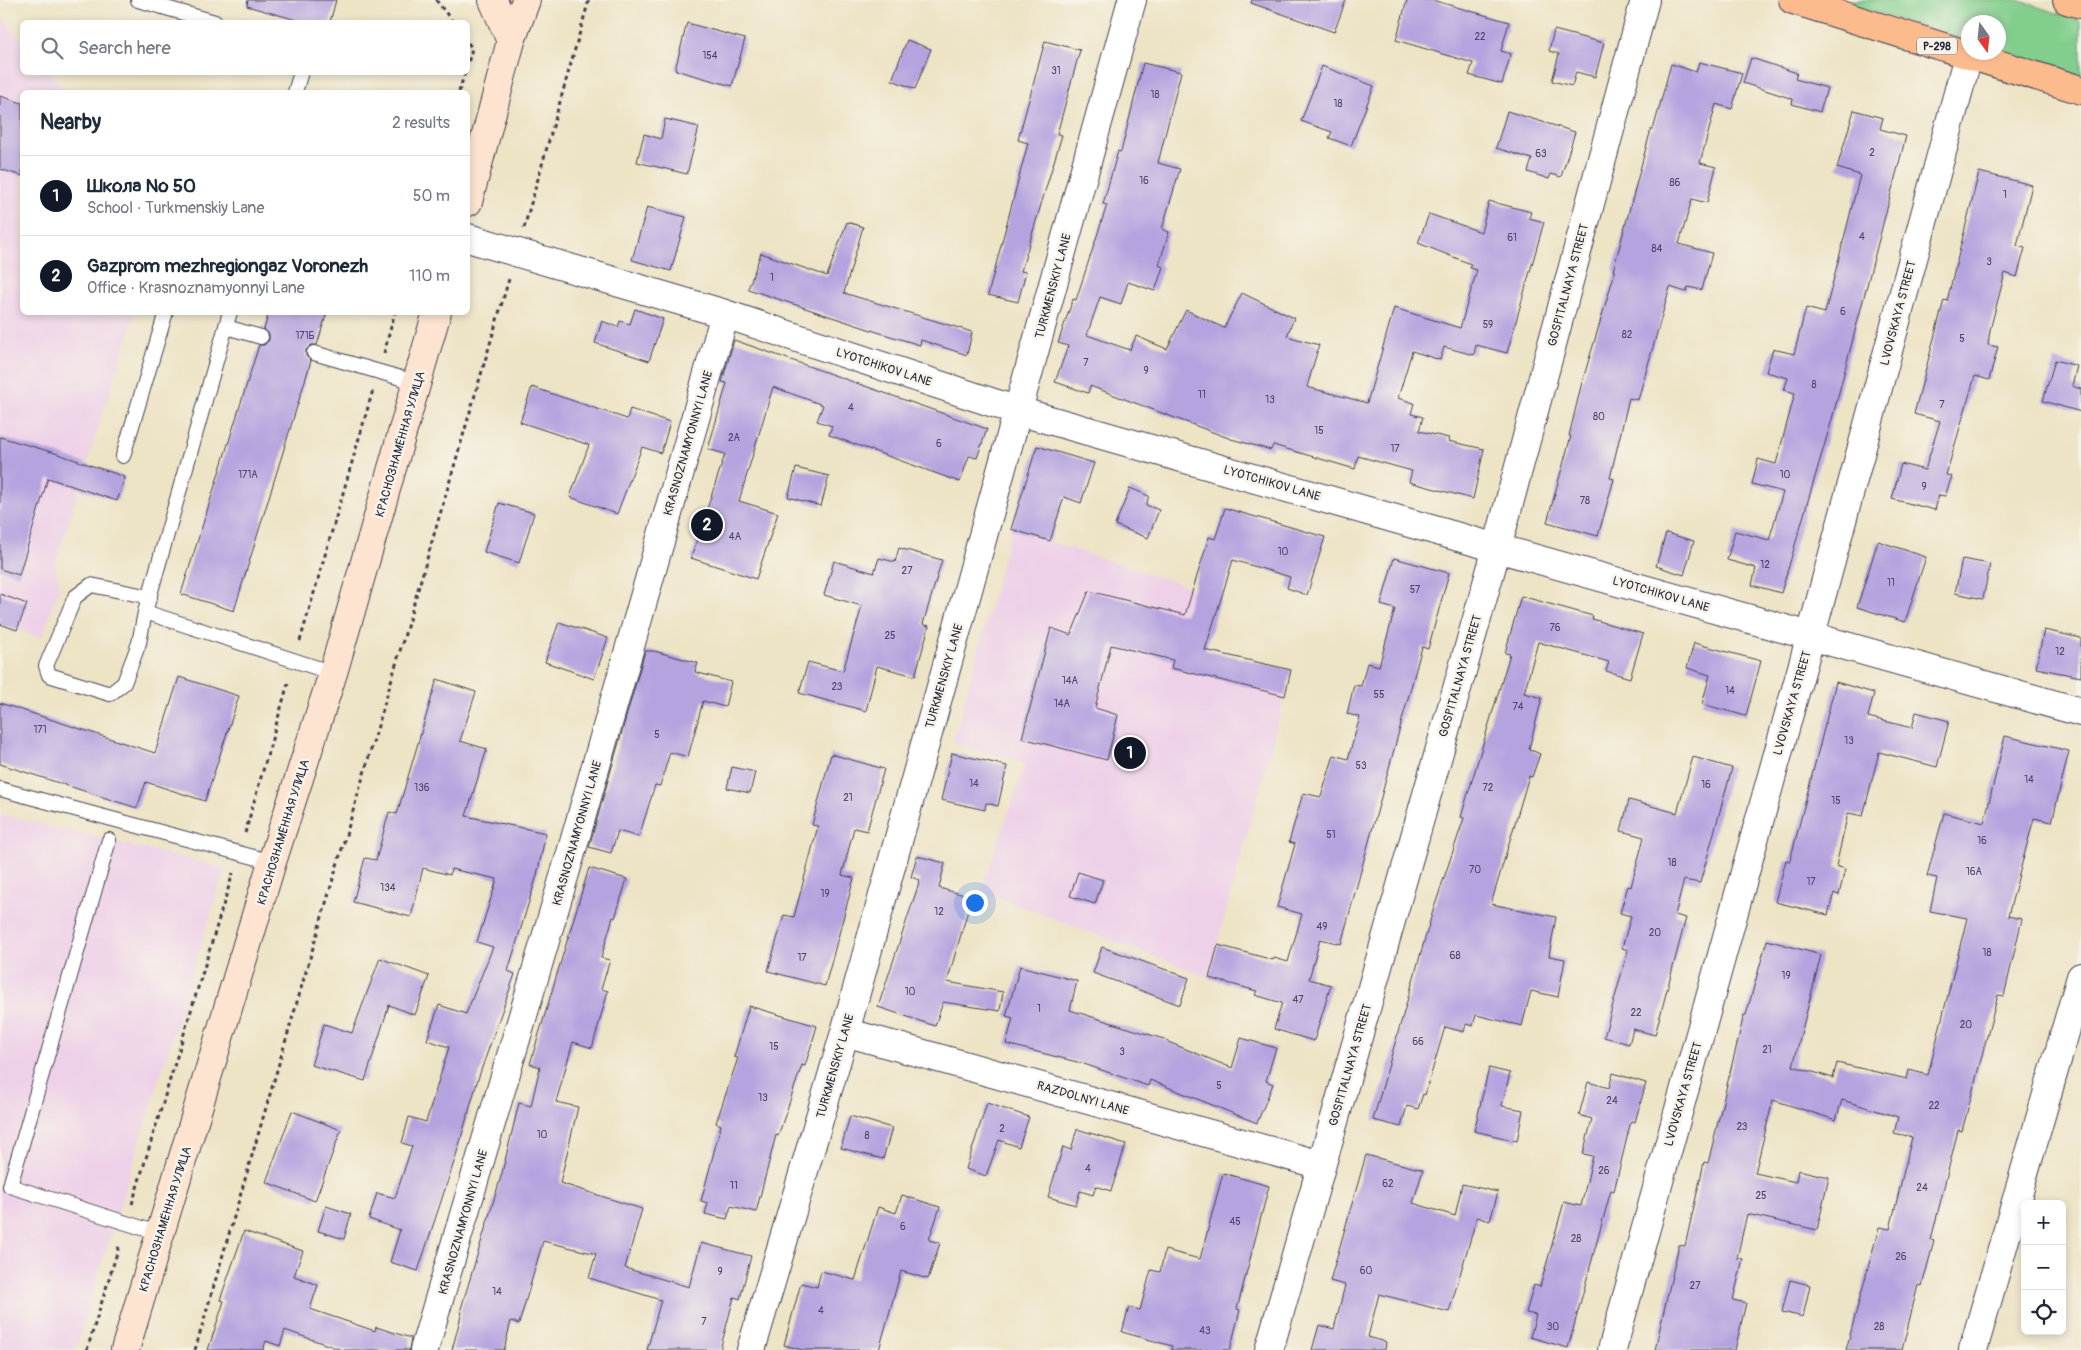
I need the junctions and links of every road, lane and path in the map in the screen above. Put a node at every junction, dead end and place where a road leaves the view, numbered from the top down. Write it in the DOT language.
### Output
graph roads {
  1 [pos="138,0"];
  2 [pos="436,0"];
  3 [pos="493,0"];
  4 [pos="526,0"];
  5 [pos="589,0"];
  6 [pos="1132,0"];
  7 [pos="1646,0"];
  8 [pos="1793,0"];
  9 [pos="2067,0"];
  10 [pos="2081,4"];
  11 [pos="208,20"];
  12 [pos="451,20"];
  13 [pos="511,41"];
  14 [pos="1961,54"];
  15 [pos="1967,60"];
  16 [pos="1981,60"];
  17 [pos="300,75"];
  18 [pos="464,75"];
  19 [pos="296,90"];
  20 [pos="460,90"];
  21 [pos="2081,90"];
  22 [pos="470,195"];
  23 [pos="470,239"];
  24 [pos="517,253"];
  25 [pos="725,314"];
  26 [pos="165,315"];
  27 [pos="229,315"];
  28 [pos="437,315"];
  29 [pos="226,327"];
  30 [pos="261,337"];
  31 [pos="314,353"];
  32 [pos="418,383"];
  33 [pos="1018,411"];
  34 [pos="123,456"];
  35 [pos="1497,548"];
  36 [pos="150,597"];
  37 [pos="145,612"];
  38 [pos="1811,635"];
  39 [pos="333,673"];
  40 [pos="2081,712"];
  41 [pos="0,789"];
  42 [pos="109,840"];
  43 [pos="272,862"];
  44 [pos="2081,978"];
  45 [pos="845,1032"];
  46 [pos="1321,1165"];
  47 [pos="161,1234"];
  48 [pos="125,1350"];
  49 [pos="195,1350"];
  50 [pos="424,1350"];
  51 [pos="751,1350"];
  52 [pos="1269,1350"];
  53 [pos="1612,1350"];
  54 [pos="1973,1350"];
  1 -- 11 [label="lane"];
  2 -- 12 [label="path"];
  3 -- 13 [label="street"];
  4 -- 13 [label="street"];
  5 -- 24 [label="path"];
  6 -- 33 [label="street, TURKMENSKIY LANE"];
  7 -- 35 [label="street, GOSPITALNAYA STREET"];
  8 -- 14 [label="highway, Р-298"];
  9 -- 10 [label="highway"];
  13 -- 22 [label="street"];
  15 -- 38 [label="street, LVOVSKAYA STREET"];
  16 -- 21 [label="highway, Р-298"];
  17 -- 19 [label="lane"];
  18 -- 20 [label="path"];
  23 -- 24 [label="street, LYOTCHIKOV LANE"];
  24 -- 25 [label="street, LYOTCHIKOV LANE"];
  24 -- 49 [label="path"];
  25 -- 33 [label="street, LYOTCHIKOV LANE"];
  25 -- 50 [label="street, KRASNOZNAMYONNYI LANE"];
  26 -- 34 [label="lane"];
  27 -- 29 [label="lane"];
  28 -- 32 [label="street, КРАСНОЗНАМЁННАЯ УЛИЦА"];
  29 -- 30 [label="lane"];
  29 -- 36 [label="lane"];
  31 -- 32 [label="lane"];
  32 -- 39 [label="street, КРАСНОЗНАМЁННАЯ УЛИЦА"];
  33 -- 35 [label="street, LYOTCHIKOV LANE"];
  33 -- 45 [label="street, TURKMENSKIY LANE"];
  35 -- 38 [label="street, LYOTCHIKOV LANE"];
  35 -- 46 [label="street, GOSPITALNAYA STREET"];
  36 -- 37 [label="lane"];
  36 -- 37 [label="lane"];
  37 -- 39 [label="lane"];
  38 -- 40 [label="street, LYOTCHIKOV LANE"];
  38 -- 53 [label="street, LVOVSKAYA STREET"];
  39 -- 43 [label="street, КРАСНОЗНАМЁННАЯ УЛИЦА"];
  41 -- 43 [label="lane"];
  42 -- 47 [label="lane"];
  43 -- 47 [label="street, КРАСНОЗНАМЁННАЯ УЛИЦА"];
  44 -- 54 [label="street"];
  45 -- 46 [label="street, RAZDOLNYI LANE"];
  45 -- 51 [label="street, TURKMENSKIY LANE"];
  46 -- 52 [label="street, GOSPITALNAYA STREET"];
  47 -- 48 [label="street, КРАСНОЗНАМЁННАЯ УЛИЦА"];
}
